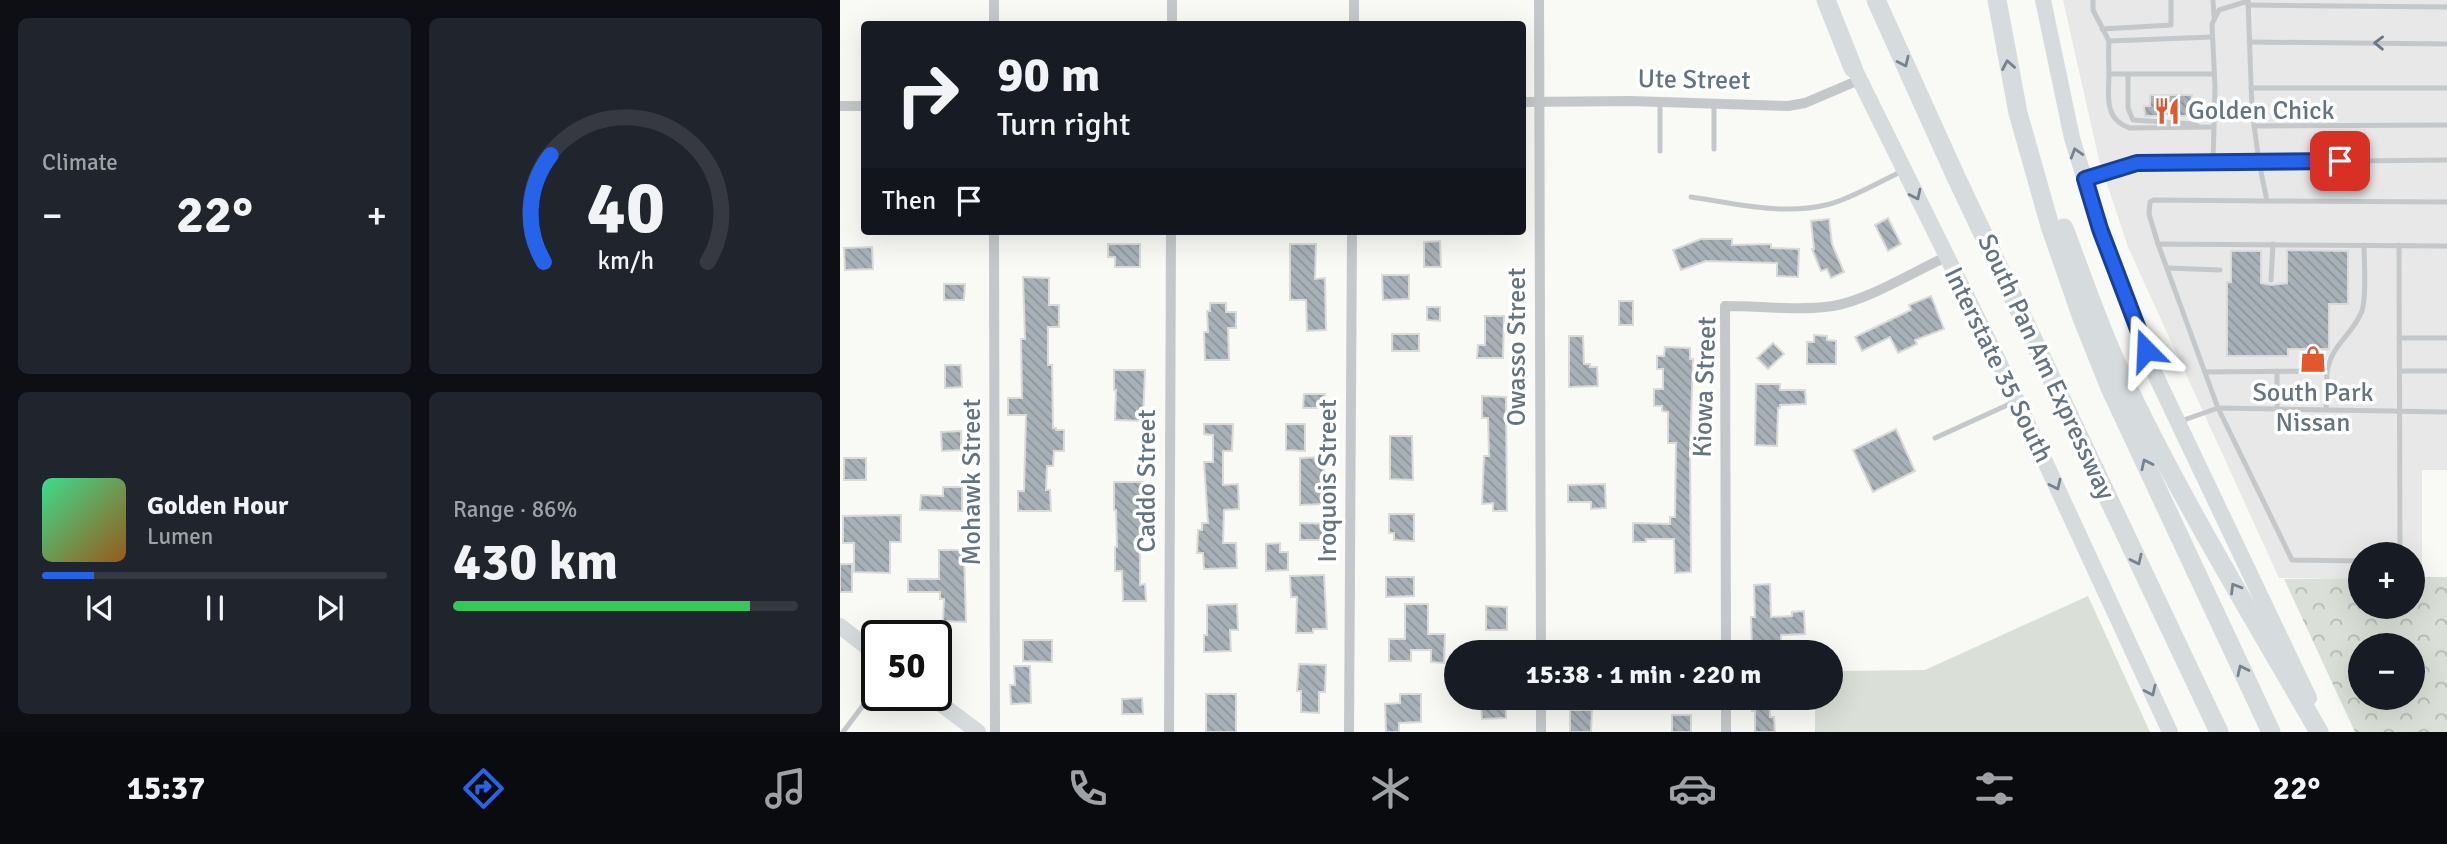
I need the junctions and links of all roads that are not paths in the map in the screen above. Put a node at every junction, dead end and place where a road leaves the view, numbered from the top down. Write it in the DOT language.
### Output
graph roads {
  1 [pos="994,0"];
  2 [pos="1172,0"];
  3 [pos="1354,0"];
  4 [pos="1539,0"];
  5 [pos="1820,0"];
  6 [pos="1826,0"];
  7 [pos="1876,0"];
  8 [pos="1997,0"];
  9 [pos="2043,0"];
  10 [pos="2092,0"];
  11 [pos="2171,0"];
  12 [pos="2213,0"];
  13 [pos="2248,2"];
  14 [pos="2447,7"];
  15 [pos="2214,17"];
  16 [pos="994,21"];
  17 [pos="1172,21"];
  18 [pos="1354,21"];
  19 [pos="2102,29"];
  20 [pos="2212,37"];
  21 [pos="2109,41"];
  22 [pos="2249,41"];
  23 [pos="2447,44"];
  24 [pos="1856,74"];
  25 [pos="2109,74"];
  26 [pos="2128,74"];
  27 [pos="2214,74"];
  28 [pos="2251,88"];
  29 [pos="2447,88"];
  30 [pos="1526,102"];
  31 [pos="1539,102"];
  32 [pos="1660,102"];
  33 [pos="1714,104"];
  34 [pos="840,106"];
  35 [pos="861,106"];
  36 [pos="2018,113"];
  37 [pos="2447,125"];
  38 [pos="2254,126"];
  39 [pos="2213,127"];
  40 [pos="2200,128"];
  41 [pos="1714,149"];
  42 [pos="1660,151"];
  43 [pos="2447,160"];
  44 [pos="2213,162"];
  45 [pos="2259,162"];
  46 [pos="1904,170"];
  47 [pos="2085,179"];
  48 [pos="1691,197"];
  49 [pos="2267,201"];
  50 [pos="2447,202"];
  51 [pos="994,235"];
  52 [pos="1171,235"];
  53 [pos="1352,235"];
  54 [pos="2158,244"];
  55 [pos="2273,244"];
  56 [pos="2364,245"];
  57 [pos="2399,245"];
  58 [pos="2447,246"];
  59 [pos="1946,257"];
  60 [pos="2167,268"];
  61 [pos="2220,270"];
  62 [pos="2271,279"];
  63 [pos="2399,338"];
  64 [pos="2447,338"];
  65 [pos="2277,371"];
  66 [pos="2326,371"];
  67 [pos="2400,371"];
  68 [pos="2447,371"];
  69 [pos="2205,372"];
  70 [pos="2017,401"];
  71 [pos="2218,408"];
  72 [pos="2277,409"];
  73 [pos="2326,410"];
  74 [pos="2400,411"];
  75 [pos="2447,412"];
  76 [pos="2178,423"];
  77 [pos="1935,438"];
  78 [pos="2400,542"];
  79 [pos="2348,561"];
  80 [pos="840,626"];
  81 [pos="1541,640"];
  82 [pos="1726,640"];
  83 [pos="861,642"];
  84 [pos="861,708"];
  85 [pos="1541,710"];
  86 [pos="1726,710"];
  87 [pos="950,711"];
  88 [pos="843,732"];
  89 [pos="978,732"];
  90 [pos="995,732"];
  91 [pos="1169,732"];
  92 [pos="1349,732"];
  93 [pos="1541,732"];
  94 [pos="1726,732"];
  95 [pos="2170,732"];
  96 [pos="2219,732"];
  97 [pos="2271,732"];
  98 [pos="2319,732"];
  99 [pos="2325,732"];
  1 -- 16 [label="street"];
  2 -- 17 [label="street"];
  3 -- 18 [label="street"];
  4 -- 31 [label="street, Owasso Street"];
  5 -- 24 [label="main road, Interstate 35 South"];
  6 -- 24 [label="highway"];
  7 -- 96 [label="highway, South Pan Am Expressway, one-way"];
  36 -- 8 [label="highway, South Pan Am Expressway, one-way"];
  47 -- 9 [label="main road, one-way"];
  10 -- 19 [label="lane"];
  11 -- 19 [label="lane"];
  12 -- 15 [label="lane"];
  13 -- 14 [label="lane"];
  13 -- 15 [label="lane"];
  13 -- 22 [label="lane"];
  15 -- 20 [label="lane"];
  19 -- 21 [label="lane"];
  20 -- 21 [label="lane"];
  20 -- 27 [label="lane"];
  21 -- 25 [label="lane"];
  23 -- 22 [label="lane, one-way"];
  22 -- 28 [label="lane"];
  24 -- 33 [label="street, Ute Street"];
  24 -- 46 [label="main road, Interstate 35 South"];
  25 -- 26 [label="lane"];
  25 -- 40 [label="lane"];
  26 -- 27 [label="lane"];
  26 -- 40 [label="lane"];
  27 -- 39 [label="lane"];
  28 -- 29 [label="lane"];
  28 -- 38 [label="lane"];
  30 -- 31 [label="street, Ute Street"];
  31 -- 32 [label="street, Ute Street"];
  31 -- 81 [label="street, Owasso Street"];
  32 -- 33 [label="street, Ute Street"];
  32 -- 42 [label="lane"];
  33 -- 41 [label="lane"];
  34 -- 35 [label="street"];
  97 -- 36 [label="highway, South Pan Am Expressway, one-way"];
  98 -- 36 [label="highway, one-way"];
  37 -- 38 [label="lane"];
  38 -- 45 [label="lane"];
  39 -- 40 [label="lane"];
  39 -- 44 [label="lane"];
  43 -- 45 [label="lane"];
  44 -- 45 [label="lane"];
  44 -- 47 [label="lane"];
  45 -- 49 [label="lane"];
  46 -- 48 [label="lane"];
  46 -- 59 [label="main road, Interstate 35 South, one-way"];
  47 -- 76 [label="main road"];
  49 -- 50 [label="lane"];
  49 -- 54 [label="lane"];
  51 -- 90 [label="street, Mohawk Street"];
  52 -- 91 [label="street, Caddo Street"];
  53 -- 92 [label="street, Iroquois Street"];
  54 -- 55 [label="lane"];
  54 -- 60 [label="lane"];
  55 -- 56 [label="lane"];
  55 -- 62 [label="lane"];
  56 -- 57 [label="lane"];
  56 -- 66 [label="lane"];
  57 -- 58 [label="lane"];
  57 -- 63 [label="lane"];
  59 -- 70 [label="main road, Interstate 35 South"];
  59 -- 82 [label="street, Kiowa Street"];
  60 -- 61 [label="lane"];
  60 -- 69 [label="lane"];
  63 -- 64 [label="lane"];
  63 -- 67 [label="lane"];
  65 -- 66 [label="lane"];
  65 -- 69 [label="lane"];
  65 -- 72 [label="lane"];
  66 -- 73 [label="lane"];
  67 -- 68 [label="lane"];
  67 -- 74 [label="lane"];
  69 -- 71 [label="lane"];
  70 -- 77 [label="lane"];
  70 -- 95 [label="main road, Interstate 35 South, one-way"];
  71 -- 72 [label="lane"];
  71 -- 76 [label="lane"];
  71 -- 79 [label="lane"];
  72 -- 73 [label="lane"];
  73 -- 74 [label="lane"];
  74 -- 75 [label="lane"];
  74 -- 78 [label="lane"];
  76 -- 99 [label="main road"];
  80 -- 83 [label="main road"];
  84 -- 88 [label="lane"];
  85 -- 93 [label="street"];
  86 -- 94 [label="street"];
  87 -- 89 [label="main road"];
}
